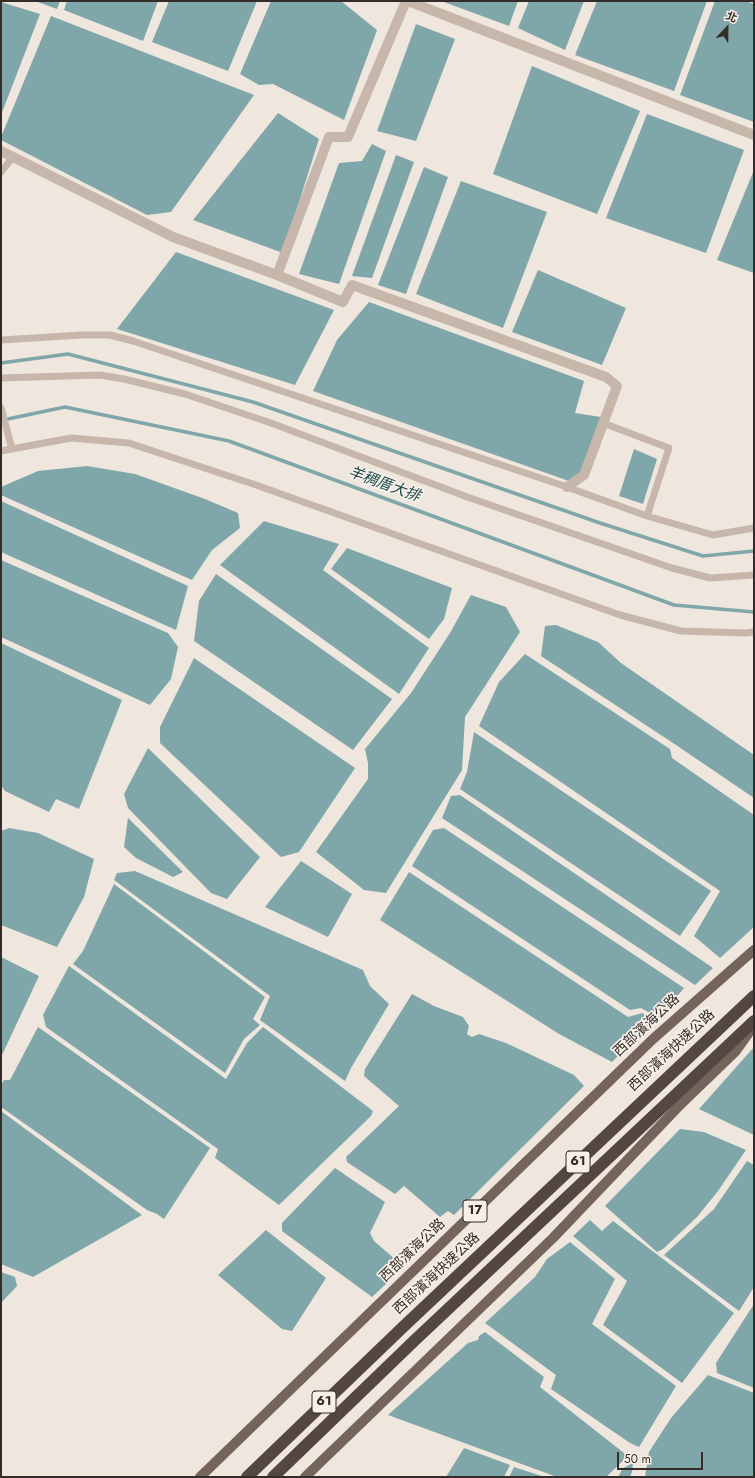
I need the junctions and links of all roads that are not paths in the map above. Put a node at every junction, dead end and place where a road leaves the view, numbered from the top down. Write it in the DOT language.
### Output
graph roads {
  1 [pos="407,1"];
  2 [pos="754,135"];
  3 [pos="1,151"];
  4 [pos="13,156"];
  5 [pos="1,172"];
  6 [pos="277,275"];
  7 [pos="1,340"];
  8 [pos="1,378"];
  9 [pos="1,408"];
  10 [pos="603,424"];
  11 [pos="12,449"];
  12 [pos="1,451"];
  13 [pos="567,487"];
  14 [pos="647,516"];
  15 [pos="754,528"];
  16 [pos="754,575"];
  17 [pos="754,632"];
  18 [pos="754,950"];
  19 [pos="754,996"];
  20 [pos="754,1021"];
  21 [pos="754,1026"];
  22 [pos="754,1037"];
  23 [pos="734,1052"];
  24 [pos="200,1477"];
  25 [pos="247,1477"];
  26 [pos="273,1477"];
  27 [pos="305,1477"];
  1 -- 2 [label="street"];
  1 -- 6 [label="street"];
  3 -- 4 [label="street"];
  4 -- 5 [label="lane"];
  4 -- 6 [label="street"];
  6 -- 10 [label="street"];
  7 -- 13 [label="lane"];
  8 -- 16 [label="lane"];
  9 -- 11 [label="lane"];
  10 -- 13 [label="street"];
  10 -- 14 [label="lane"];
  11 -- 12 [label="lane"];
  11 -- 17 [label="lane"];
  13 -- 14 [label="lane"];
  14 -- 15 [label="lane"];
  18 -- 24 [label="main road, 西部濱海公路 / 17"];
  19 -- 25 [label="highway, 西部濱海快速公路 / 61"];
  20 -- 26 [label="highway, 61"];
  21 -- 23 [label="main road"];
  22 -- 23 [label="main road"];
  23 -- 27 [label="main road"];
}
